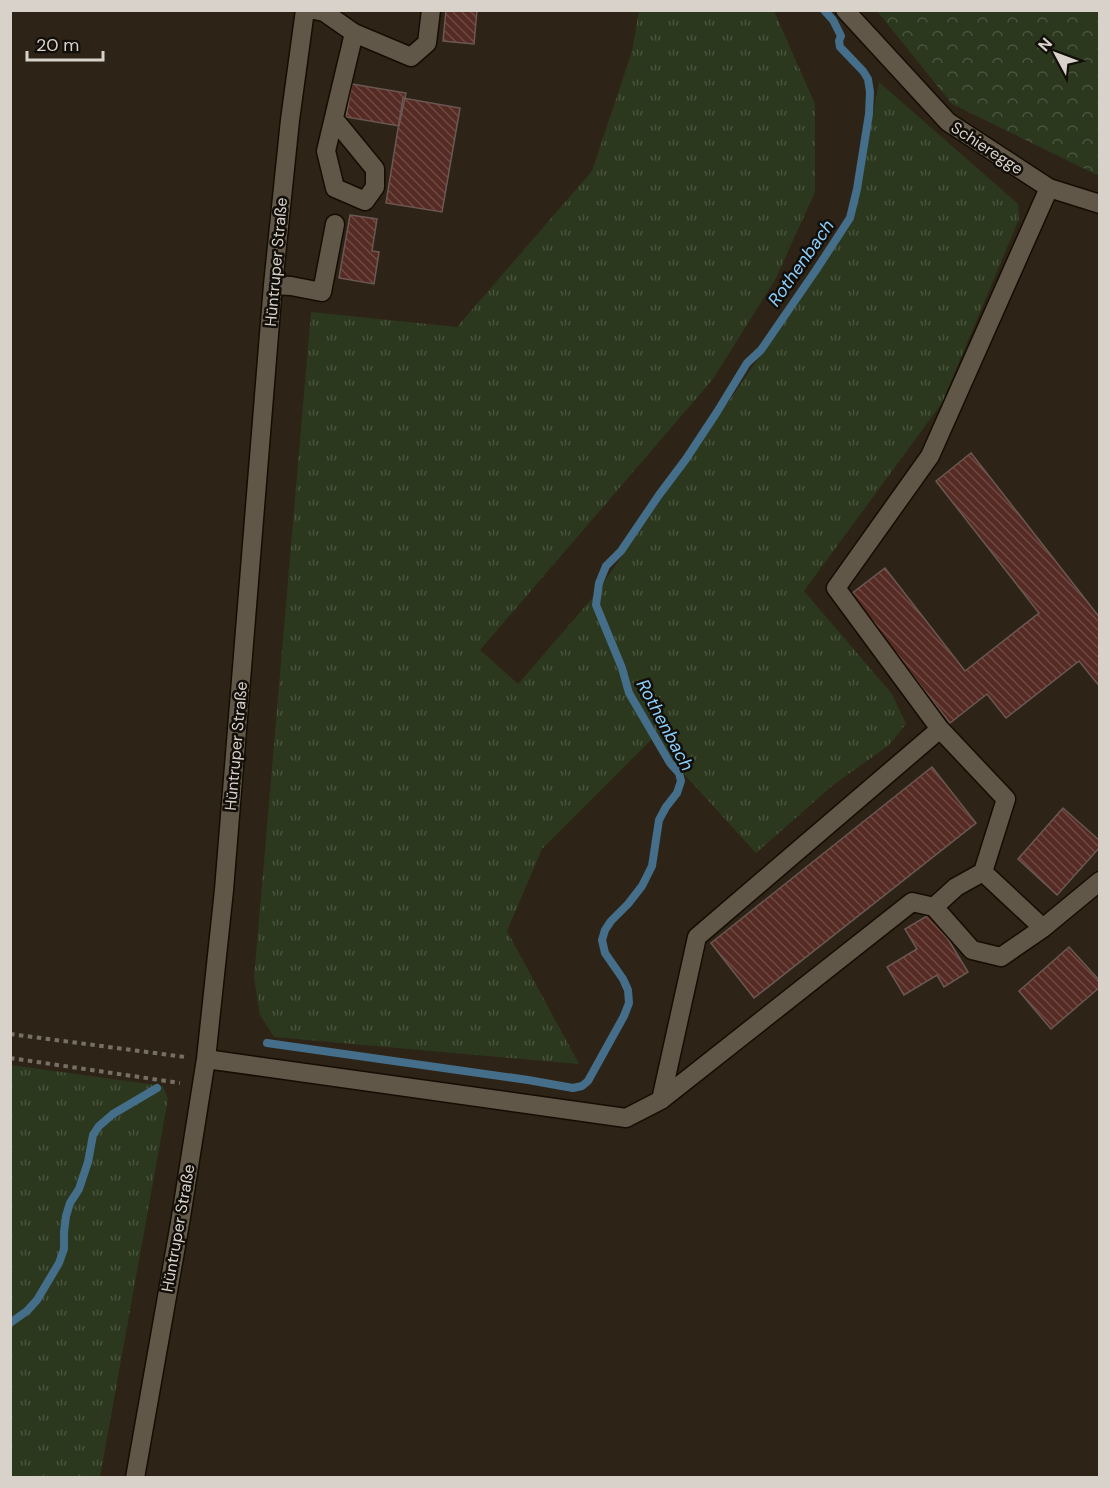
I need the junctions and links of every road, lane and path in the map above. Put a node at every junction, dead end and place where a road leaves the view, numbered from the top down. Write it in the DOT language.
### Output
graph roads {
  1 [pos="305,10"];
  2 [pos="314,10"];
  3 [pos="431,10"];
  4 [pos="845,10"];
  5 [pos="354,33"];
  6 [pos="334,119"];
  7 [pos="1049,188"];
  8 [pos="1100,204"];
  9 [pos="335,224"];
  10 [pos="273,285"];
  11 [pos="940,729"];
  12 [pos="983,872"];
  13 [pos="1100,881"];
  14 [pos="934,907"];
  15 [pos="1043,928"];
  16 [pos="10,1034"];
  17 [pos="10,1058"];
  18 [pos="206,1059"];
  19 [pos="202,1086"];
  20 [pos="661,1100"];
  21 [pos="135,1478"];
  1 -- 10 [label="street, Hüntruper Straße"];
  2 -- 5 [label="street"];
  3 -- 5 [label="street"];
  4 -- 7 [label="street, Schieregge"];
  5 -- 6 [label="street"];
  7 -- 8 [label="street, Schieregge"];
  7 -- 11 [label="street"];
  9 -- 10 [label="street"];
  10 -- 18 [label="street, Hüntruper Straße"];
  11 -- 12 [label="street"];
  11 -- 20 [label="street"];
  12 -- 14 [label="street"];
  12 -- 15 [label="street"];
  13 -- 15 [label="street"];
  14 -- 15 [label="street"];
  14 -- 20 [label="street"];
  16 -- 18 [label="path"];
  17 -- 19 [label="path"];
  18 -- 19 [label="street, Hüntruper Straße"];
  18 -- 20 [label="street"];
  19 -- 21 [label="street, Hüntruper Straße"];
}
